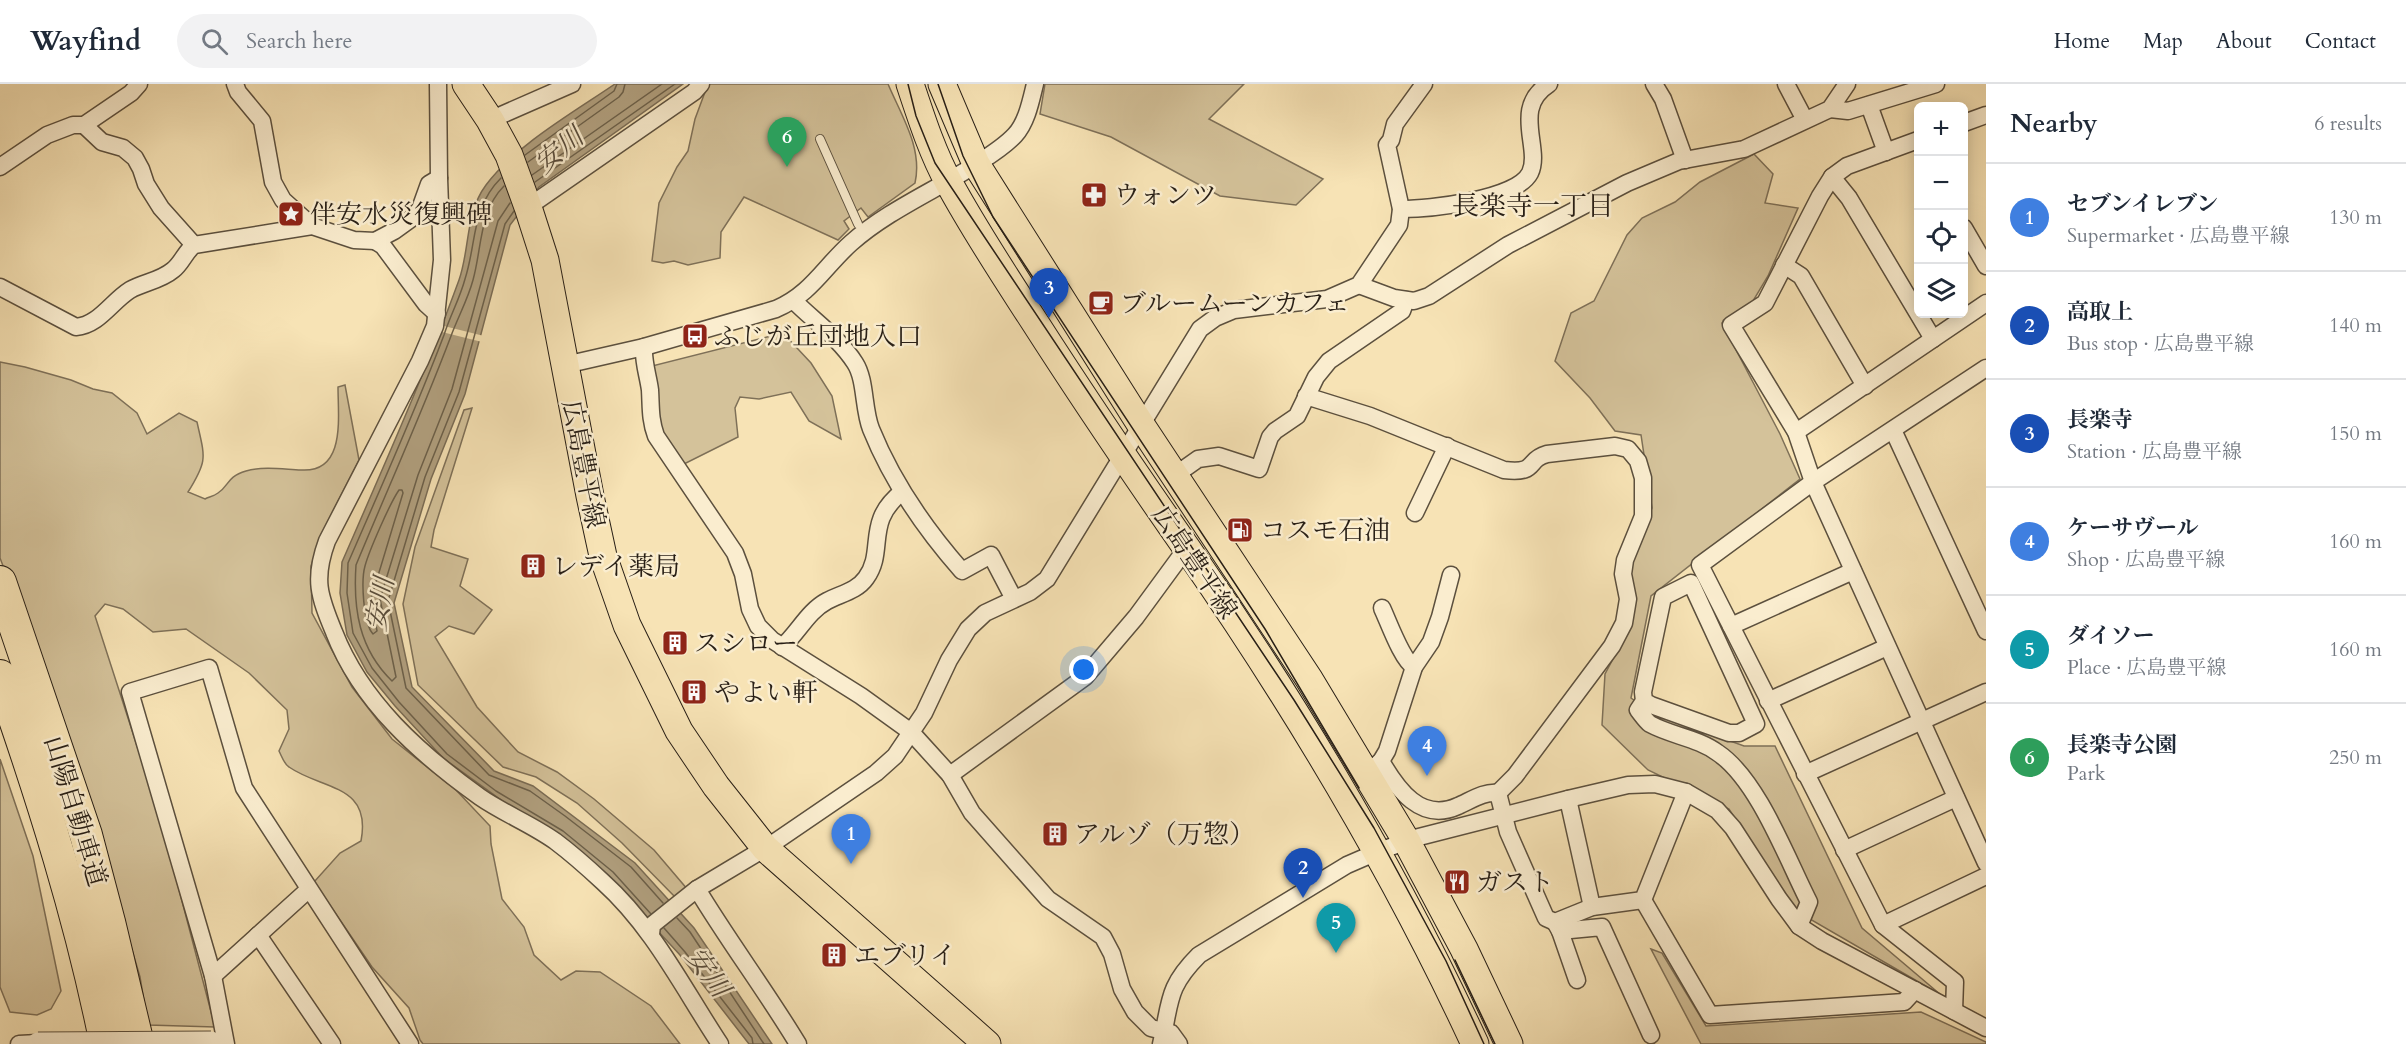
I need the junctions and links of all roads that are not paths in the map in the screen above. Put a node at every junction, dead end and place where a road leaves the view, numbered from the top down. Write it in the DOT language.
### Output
graph roads {
  1 [pos="139,84"];
  2 [pos="235,84"];
  3 [pos="438,84"];
  4 [pos="466,84"];
  5 [pos="572,84"];
  6 [pos="700,84"];
  7 [pos="910,84"];
  8 [pos="942,84"];
  9 [pos="1035,84"];
  10 [pos="1424,84"];
  11 [pos="1550,84"];
  12 [pos="1654,84"];
  13 [pos="1786,84"];
  14 [pos="1847,84"];
  15 [pos="1936,84"];
  16 [pos="1869,105"];
  17 [pos="1830,109"];
  18 [pos="1986,115"];
  19 [pos="489,120"];
  20 [pos="1805,120"];
  21 [pos="1968,122"];
  22 [pos="84,125"];
  23 [pos="820,139"];
  24 [pos="1914,145"];
  25 [pos="1886,152"];
  26 [pos="1685,160"];
  27 [pos="976,164"];
  28 [pos="0,167"];
  29 [pos="1833,177"];
  30 [pos="438,178"];
  31 [pos="948,182"];
  32 [pos="528,207"];
  33 [pos="1401,209"];
  34 [pos="858,224"];
  35 [pos="312,226"];
  36 [pos="1968,235"];
  37 [pos="375,241"];
  38 [pos="194,245"];
  39 [pos="1784,266"];
  40 [pos="1986,266"];
  41 [pos="1359,285"];
  42 [pos="0,287"];
  43 [pos="1406,300"];
  44 [pos="794,301"];
  45 [pos="1986,303"];
  46 [pos="437,314"];
  47 [pos="1933,339"];
  48 [pos="644,347"];
  49 [pos="565,365"];
  50 [pos="1985,371"];
  51 [pos="1865,386"];
  52 [pos="1306,396"];
  53 [pos="1141,425"];
  54 [pos="1893,430"];
  55 [pos="1796,432"];
  56 [pos="1447,446"];
  57 [pos="1122,457"];
  58 [pos="1174,476"];
  59 [pos="1813,482"];
  60 [pos="902,492"];
  61 [pos="1415,513"];
  62 [pos="1189,552"];
  63 [pos="1853,571"];
  64 [pos="1451,575"];
  65 [pos="0,582"];
  66 [pos="1014,599"];
  67 [pos="1382,608"];
  68 [pos="1731,626"];
  69 [pos="1986,631"];
  70 [pos="782,646"];
  71 [pos="1887,647"];
  72 [pos="1414,667"];
  73 [pos="0,676"];
  74 [pos="1986,692"];
  75 [pos="1644,701"];
  76 [pos="1768,701"];
  77 [pos="1920,721"];
  78 [pos="911,732"];
  79 [pos="1373,767"];
  80 [pos="1805,774"];
  81 [pos="950,775"];
  82 [pos="1686,792"];
  83 [pos="1498,793"];
  84 [pos="1956,798"];
  85 [pos="1568,799"];
  86 [pos="1505,816"];
  87 [pos="1407,842"];
  88 [pos="765,848"];
  89 [pos="1844,850"];
  90 [pos="1377,852"];
  91 [pos="1986,863"];
  92 [pos="1986,876"];
  93 [pos="308,890"];
  94 [pos="695,891"];
  95 [pos="1643,900"];
  96 [pos="1592,907"];
  97 [pos="1882,925"];
  98 [pos="1799,926"];
  99 [pos="1558,927"];
  100 [pos="652,929"];
  101 [pos="258,934"];
  102 [pos="213,976"];
  103 [pos="1577,980"];
  104 [pos="1915,990"];
  105 [pos="1954,1011"];
  106 [pos="1986,1028"];
  107 [pos="1651,1035"];
  108 [pos="1162,1037"];
  109 [pos="219,1043"];
  110 [pos="26,1044"];
  111 [pos="106,1044"];
  112 [pos="138,1044"];
  113 [pos="332,1044"];
  114 [pos="410,1044"];
  115 [pos="720,1044"];
  116 [pos="798,1044"];
  117 [pos="987,1044"];
  118 [pos="1179,1044"];
  119 [pos="1475,1044"];
  120 [pos="1509,1044"];
  1 -- 22 [label="street"];
  2 -- 35 [label="street"];
  3 -- 30 [label="street"];
  4 -- 19 [label="main road, 広島豊平線"];
  5 -- 19 [label="street"];
  6 -- 32 [label="street"];
  7 -- 31 [label="main road, 広島豊平線"];
  8 -- 27 [label="main road, 広島豊平線"];
  9 -- 27 [label="street"];
  10 -- 33 [label="street"];
  11 -- 33 [label="street"];
  12 -- 26 [label="street"];
  13 -- 20 [label="street"];
  14 -- 17 [label="street"];
  15 -- 16 [label="street"];
  16 -- 17 [label="street"];
  16 -- 25 [label="street"];
  17 -- 20 [label="street"];
  18 -- 21 [label="street"];
  19 -- 32 [label="main road, 広島豊平線"];
  20 -- 26 [label="street"];
  22 -- 28 [label="street"];
  22 -- 38 [label="street"];
  23 -- 34 [label="lane"];
  24 -- 25 [label="street"];
  25 -- 29 [label="street"];
  26 -- 43 [label="street"];
  27 -- 31 [label="street"];
  27 -- 53 [label="main road, 広島豊平線"];
  29 -- 39 [label="street"];
  29 -- 47 [label="street"];
  30 -- 37 [label="street"];
  30 -- 46 [label="street"];
  31 -- 44 [label="street"];
  31 -- 57 [label="main road, 広島豊平線"];
  32 -- 49 [label="main road, 広島豊平線"];
  33 -- 41 [label="street"];
  35 -- 37 [label="street"];
  35 -- 38 [label="street"];
  36 -- 40 [label="street"];
  37 -- 46 [label="street"];
  38 -- 42 [label="street"];
  39 -- 51 [label="street"];
  39 -- 55 [label="street"];
  41 -- 43 [label="street"];
  41 -- 53 [label="street"];
  43 -- 52 [label="street"];
  44 -- 48 [label="street"];
  44 -- 60 [label="street"];
  45 -- 47 [label="street"];
  46 -- 100 [label="street"];
  47 -- 51 [label="street"];
  48 -- 49 [label="street"];
  48 -- 70 [label="street"];
  49 -- 88 [label="main road, 広島豊平線"];
  50 -- 54 [label="street"];
  51 -- 55 [label="street"];
  52 -- 56 [label="street"];
  52 -- 58 [label="street"];
  53 -- 57 [label="street"];
  53 -- 58 [label="main road, 広島豊平線"];
  54 -- 59 [label="street"];
  54 -- 69 [label="street"];
  55 -- 59 [label="street"];
  56 -- 61 [label="street"];
  56 -- 83 [label="street"];
  57 -- 62 [label="main road, 広島豊平線"];
  57 -- 66 [label="street"];
  58 -- 79 [label="main road, 広島豊平線"];
  59 -- 63 [label="street"];
  59 -- 68 [label="street"];
  60 -- 66 [label="street"];
  60 -- 70 [label="street"];
  62 -- 81 [label="street"];
  62 -- 90 [label="main road, 広島豊平線"];
  63 -- 68 [label="street"];
  63 -- 71 [label="street"];
  64 -- 72 [label="street"];
  65 -- 112 [label="highway, 山陽自動車道"];
  66 -- 78 [label="street"];
  67 -- 72 [label="street"];
  68 -- 76 [label="street"];
  70 -- 78 [label="street"];
  71 -- 76 [label="street"];
  71 -- 77 [label="street"];
  72 -- 79 [label="street"];
  73 -- 111 [label="highway, 山陽自動車道"];
  74 -- 77 [label="street"];
  75 -- 75 [label="street"];
  75 -- 98 [label="street"];
  76 -- 80 [label="street"];
  77 -- 80 [label="street"];
  77 -- 84 [label="street"];
  78 -- 81 [label="street"];
  78 -- 88 [label="street"];
  79 -- 83 [label="street"];
  79 -- 87 [label="main road, 広島豊平線"];
  80 -- 89 [label="street"];
  81 -- 108 [label="street"];
  82 -- 85 [label="street"];
  82 -- 95 [label="street"];
  82 -- 98 [label="street"];
  83 -- 86 [label="street"];
  84 -- 89 [label="street"];
  84 -- 91 [label="street"];
  85 -- 86 [label="street"];
  85 -- 96 [label="street"];
  86 -- 87 [label="street"];
  86 -- 99 [label="street"];
  87 -- 90 [label="street"];
  87 -- 120 [label="main road, 広島豊平線"];
  88 -- 94 [label="street"];
  88 -- 117 [label="main road, 広島豊平線"];
  89 -- 97 [label="street"];
  90 -- 108 [label="street"];
  90 -- 119 [label="main road, 広島豊平線"];
  92 -- 97 [label="street"];
  93 -- 101 [label="street"];
  93 -- 102 [label="street"];
  93 -- 114 [label="street"];
  94 -- 100 [label="street"];
  94 -- 116 [label="street"];
  95 -- 96 [label="street"];
  95 -- 104 [label="street"];
  96 -- 99 [label="street"];
  97 -- 105 [label="street"];
  98 -- 104 [label="street"];
  99 -- 103 [label="street"];
  99 -- 107 [label="street"];
  100 -- 115 [label="street"];
  101 -- 102 [label="street"];
  101 -- 113 [label="street"];
  102 -- 109 [label="street"];
  104 -- 105 [label="street"];
  105 -- 106 [label="street"];
  108 -- 118 [label="street"];
  109 -- 110 [label="street, bridge"];
}
